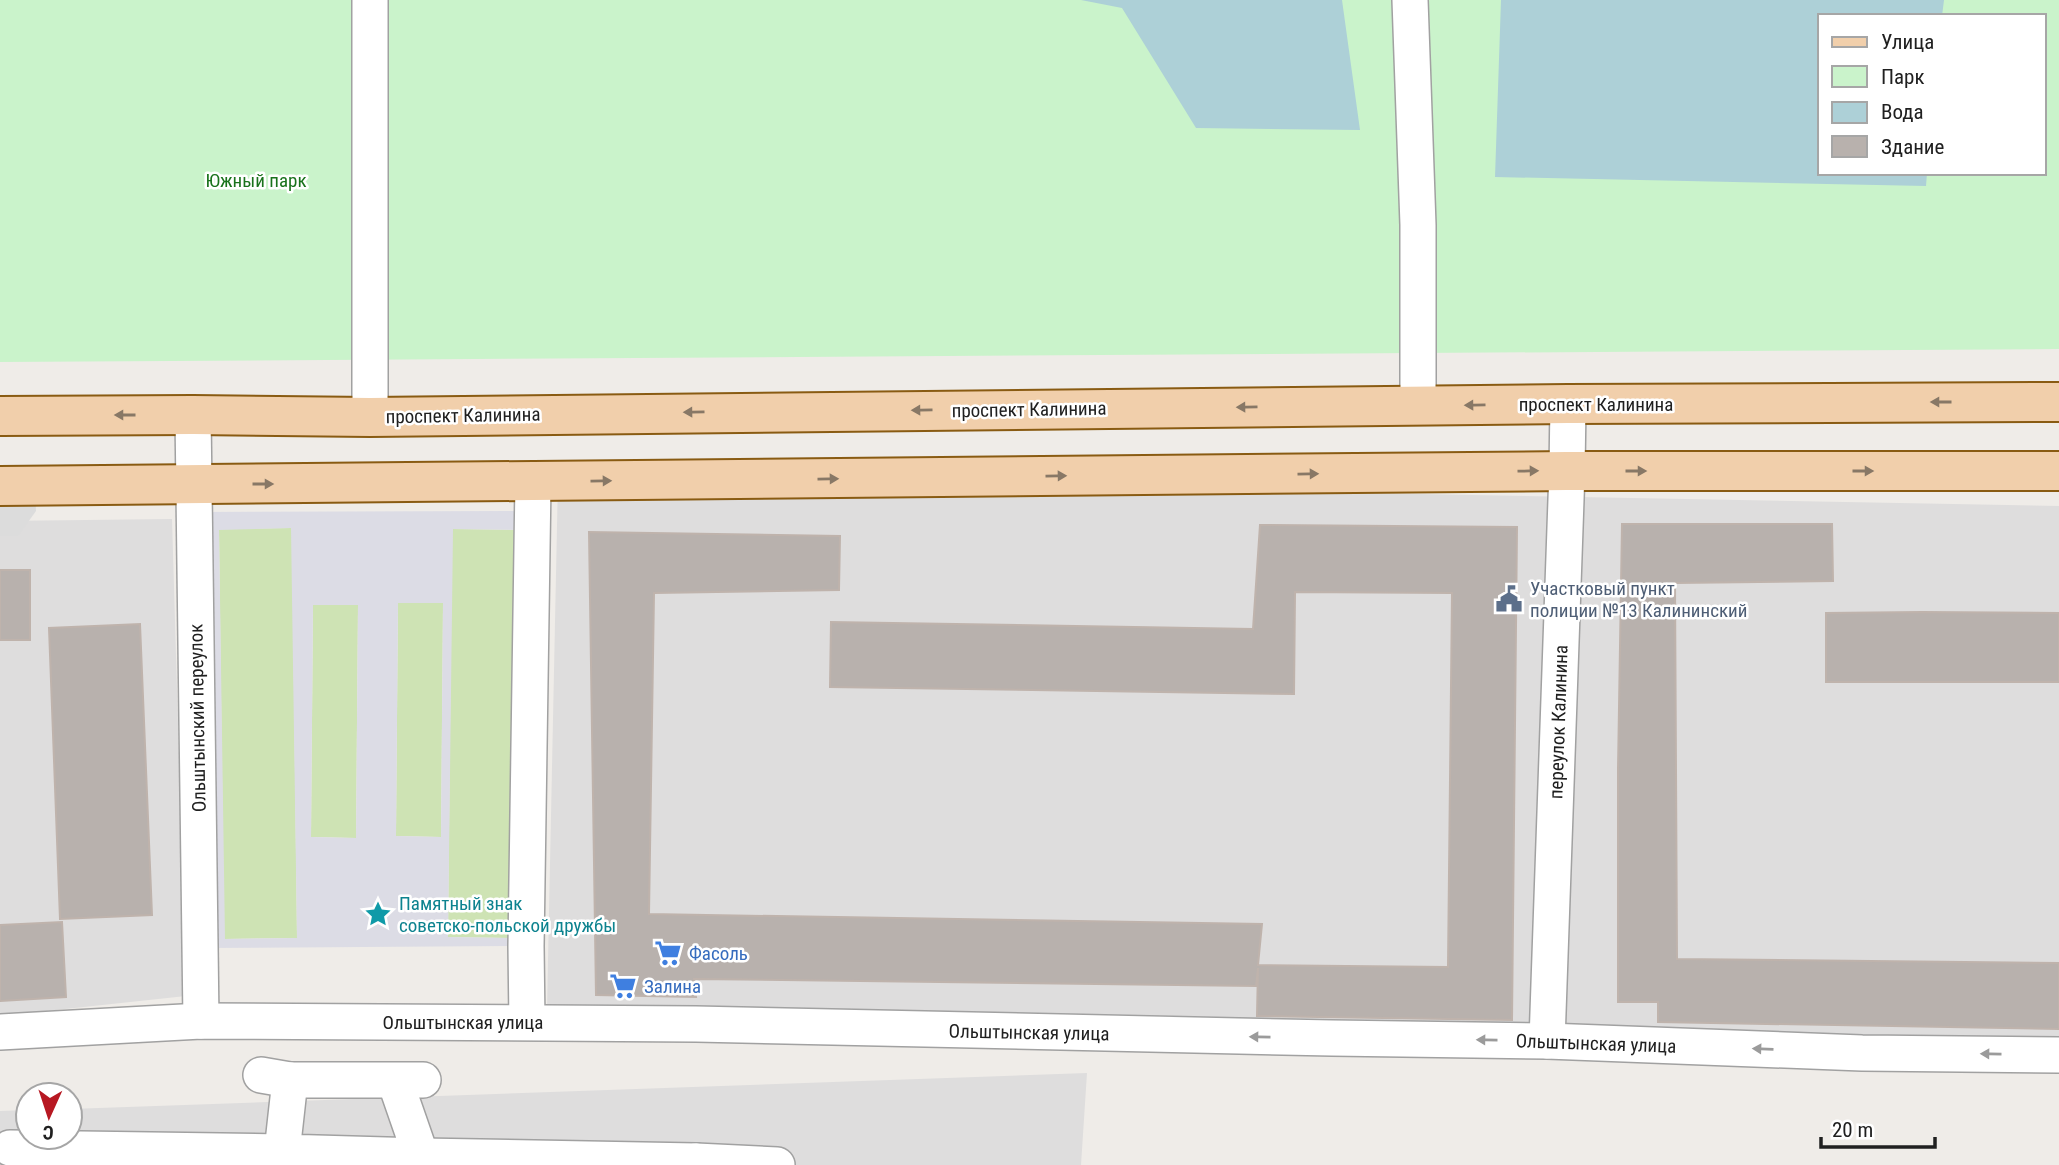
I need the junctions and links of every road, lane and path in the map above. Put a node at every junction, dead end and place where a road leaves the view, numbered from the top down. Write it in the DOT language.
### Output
graph roads {
  1 [pos="370,0"];
  2 [pos="1410,0"];
  3 [pos="2059,402"];
  4 [pos="1568,404"];
  5 [pos="1418,405"];
  6 [pos="193,415"];
  7 [pos="0,416"];
  8 [pos="370,417"];
  9 [pos="1567,471"];
  10 [pos="2059,471"];
  11 [pos="533,482"];
  12 [pos="195,484"];
  13 [pos="0,486"];
  14 [pos="201,1021"];
  15 [pos="527,1022"];
  16 [pos="0,1032"];
  17 [pos="1547,1041"];
  18 [pos="2059,1055"];
  19 [pos="10,1148"];
  20 [pos="281,1159"];
  21 [pos="422,1160"];
  22 [pos="696,1163"];
  23 [pos="777,1165"];
  1 -- 8 [label="street"];
  2 -- 5 [label="street"];
  3 -- 4 [label="main road, проспект Калинина, one-way"];
  4 -- 5 [label="main road, проспект Калинина, one-way"];
  4 -- 9 [label="street, переулок Калинина"];
  5 -- 8 [label="main road, проспект Калинина, one-way"];
  6 -- 7 [label="main road, проспект Калинина, one-way"];
  6 -- 8 [label="main road, проспект Калинина"];
  6 -- 12 [label="street, Ольштынский переулок"];
  9 -- 10 [label="main road, one-way"];
  11 -- 9 [label="main road, one-way"];
  9 -- 17 [label="street, переулок Калинина"];
  12 -- 11 [label="main road, one-way"];
  11 -- 15 [label="street"];
  12 -- 13 [label="main road"];
  12 -- 14 [label="street, Ольштынский переулок"];
  14 -- 15 [label="street, Ольштынская улица"];
  14 -- 16 [label="street, Ольштынская улица"];
  17 -- 15 [label="street, Ольштынская улица, one-way"];
  18 -- 17 [label="street, Ольштынская улица, one-way"];
  19 -- 20 [label="street"];
  20 -- 21 [label="street"];
  20 -- 21 [label="street"];
  21 -- 22 [label="street"];
  22 -- 23 [label="street"];
}
